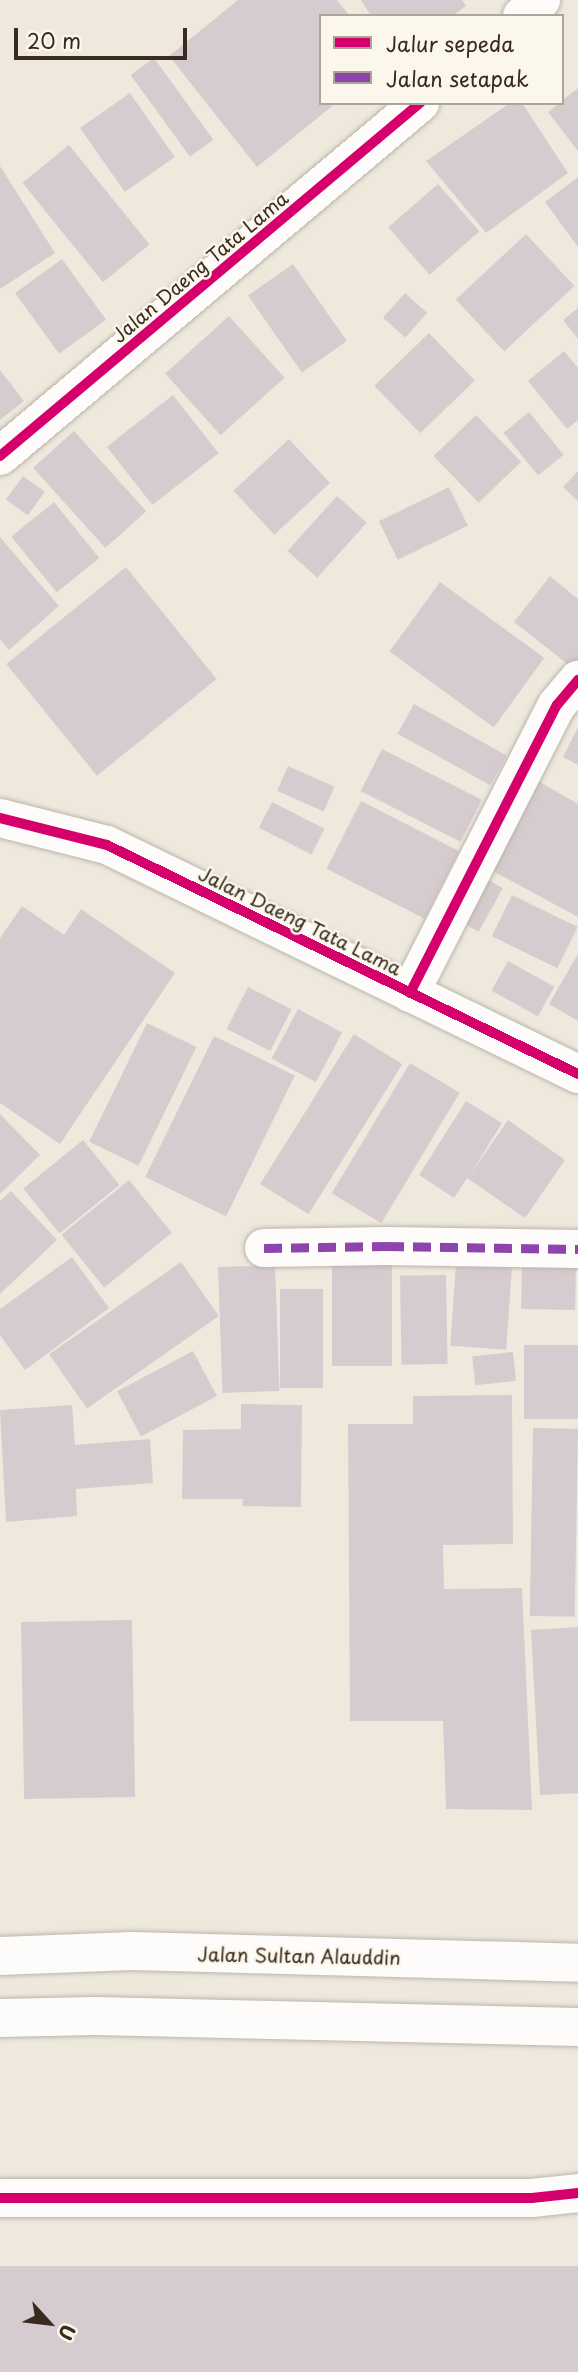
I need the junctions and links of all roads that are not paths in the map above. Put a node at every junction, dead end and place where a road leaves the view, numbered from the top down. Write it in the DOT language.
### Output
graph roads {
  1 [pos="541,0"];
  2 [pos="524,14"];
  3 [pos="418,105"];
  4 [pos="0,456"];
  5 [pos="578,680"];
  6 [pos="0,818"];
  7 [pos="410,993"];
  8 [pos="578,1074"];
  9 [pos="264,1248"];
  10 [pos="578,1249"];
  11 [pos="10,1956"];
  12 [pos="578,1963"];
  13 [pos="17,2017"];
  14 [pos="578,2027"];
  15 [pos="578,2193"];
  16 [pos="0,2198"];
  1 -- 2 [label="main road"];
  3 -- 4 [label="main road, Jalan Daeng Tata Lama"];
  5 -- 7 [label="main road"];
  6 -- 7 [label="main road, Jalan Daeng Tata Lama"];
  7 -- 8 [label="main road, Jalan Daeng Tata Lama"];
  9 -- 10 [label="main road"];
  11 -- 12 [label="main road, Jalan Sultan Alauddin"];
  13 -- 14 [label="main road"];
  15 -- 16 [label="main road"];
}
